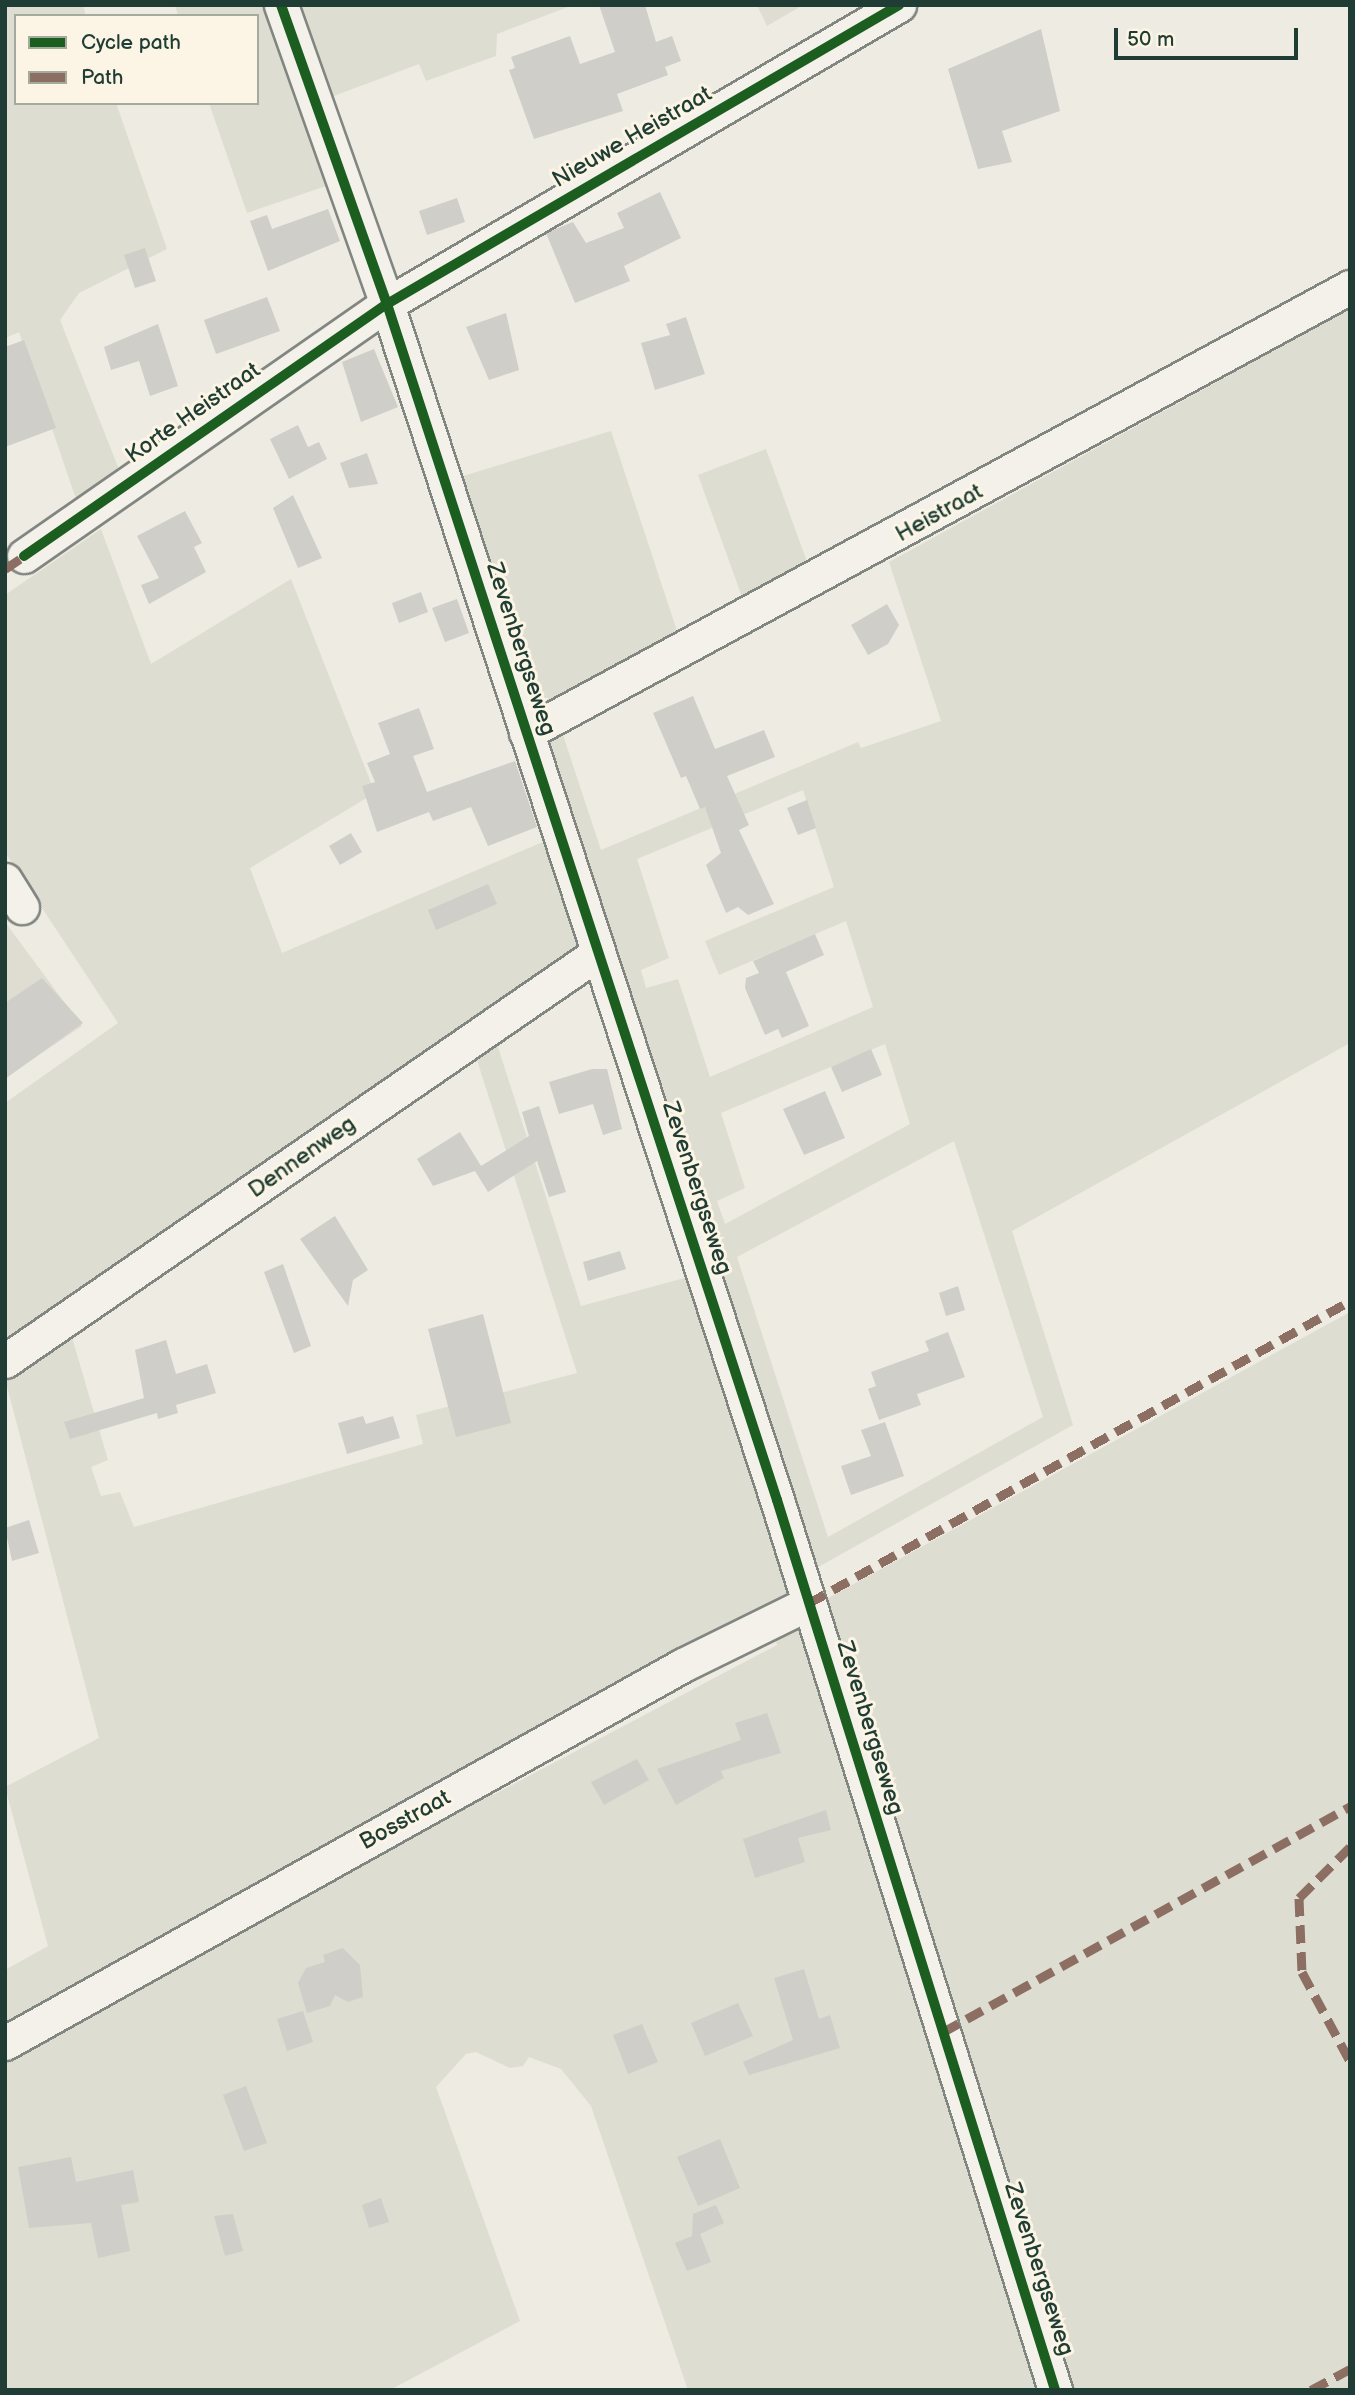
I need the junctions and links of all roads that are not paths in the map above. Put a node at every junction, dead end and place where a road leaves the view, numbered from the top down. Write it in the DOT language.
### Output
graph roads {
  1 [pos="281,5"];
  2 [pos="899,5"];
  3 [pos="1350,287"];
  4 [pos="387,304"];
  5 [pos="24,556"];
  6 [pos="526,733"];
  7 [pos="598,953"];
  8 [pos="5,1361"];
  9 [pos="808,1603"];
  10 [pos="5,2043"];
  11 [pos="1055,2390"];
  1 -- 4 [label="street, Zevenbergseweg"];
  2 -- 4 [label="street, Nieuwe Heistraat"];
  3 -- 6 [label="street, Heistraat"];
  4 -- 5 [label="street, Korte Heistraat"];
  4 -- 6 [label="street, Zevenbergseweg"];
  6 -- 7 [label="street, Zevenbergseweg"];
  7 -- 8 [label="street, Dennenweg"];
  7 -- 9 [label="street, Zevenbergseweg"];
  9 -- 10 [label="street, Bosstraat"];
  9 -- 11 [label="street, Zevenbergseweg"];
}
